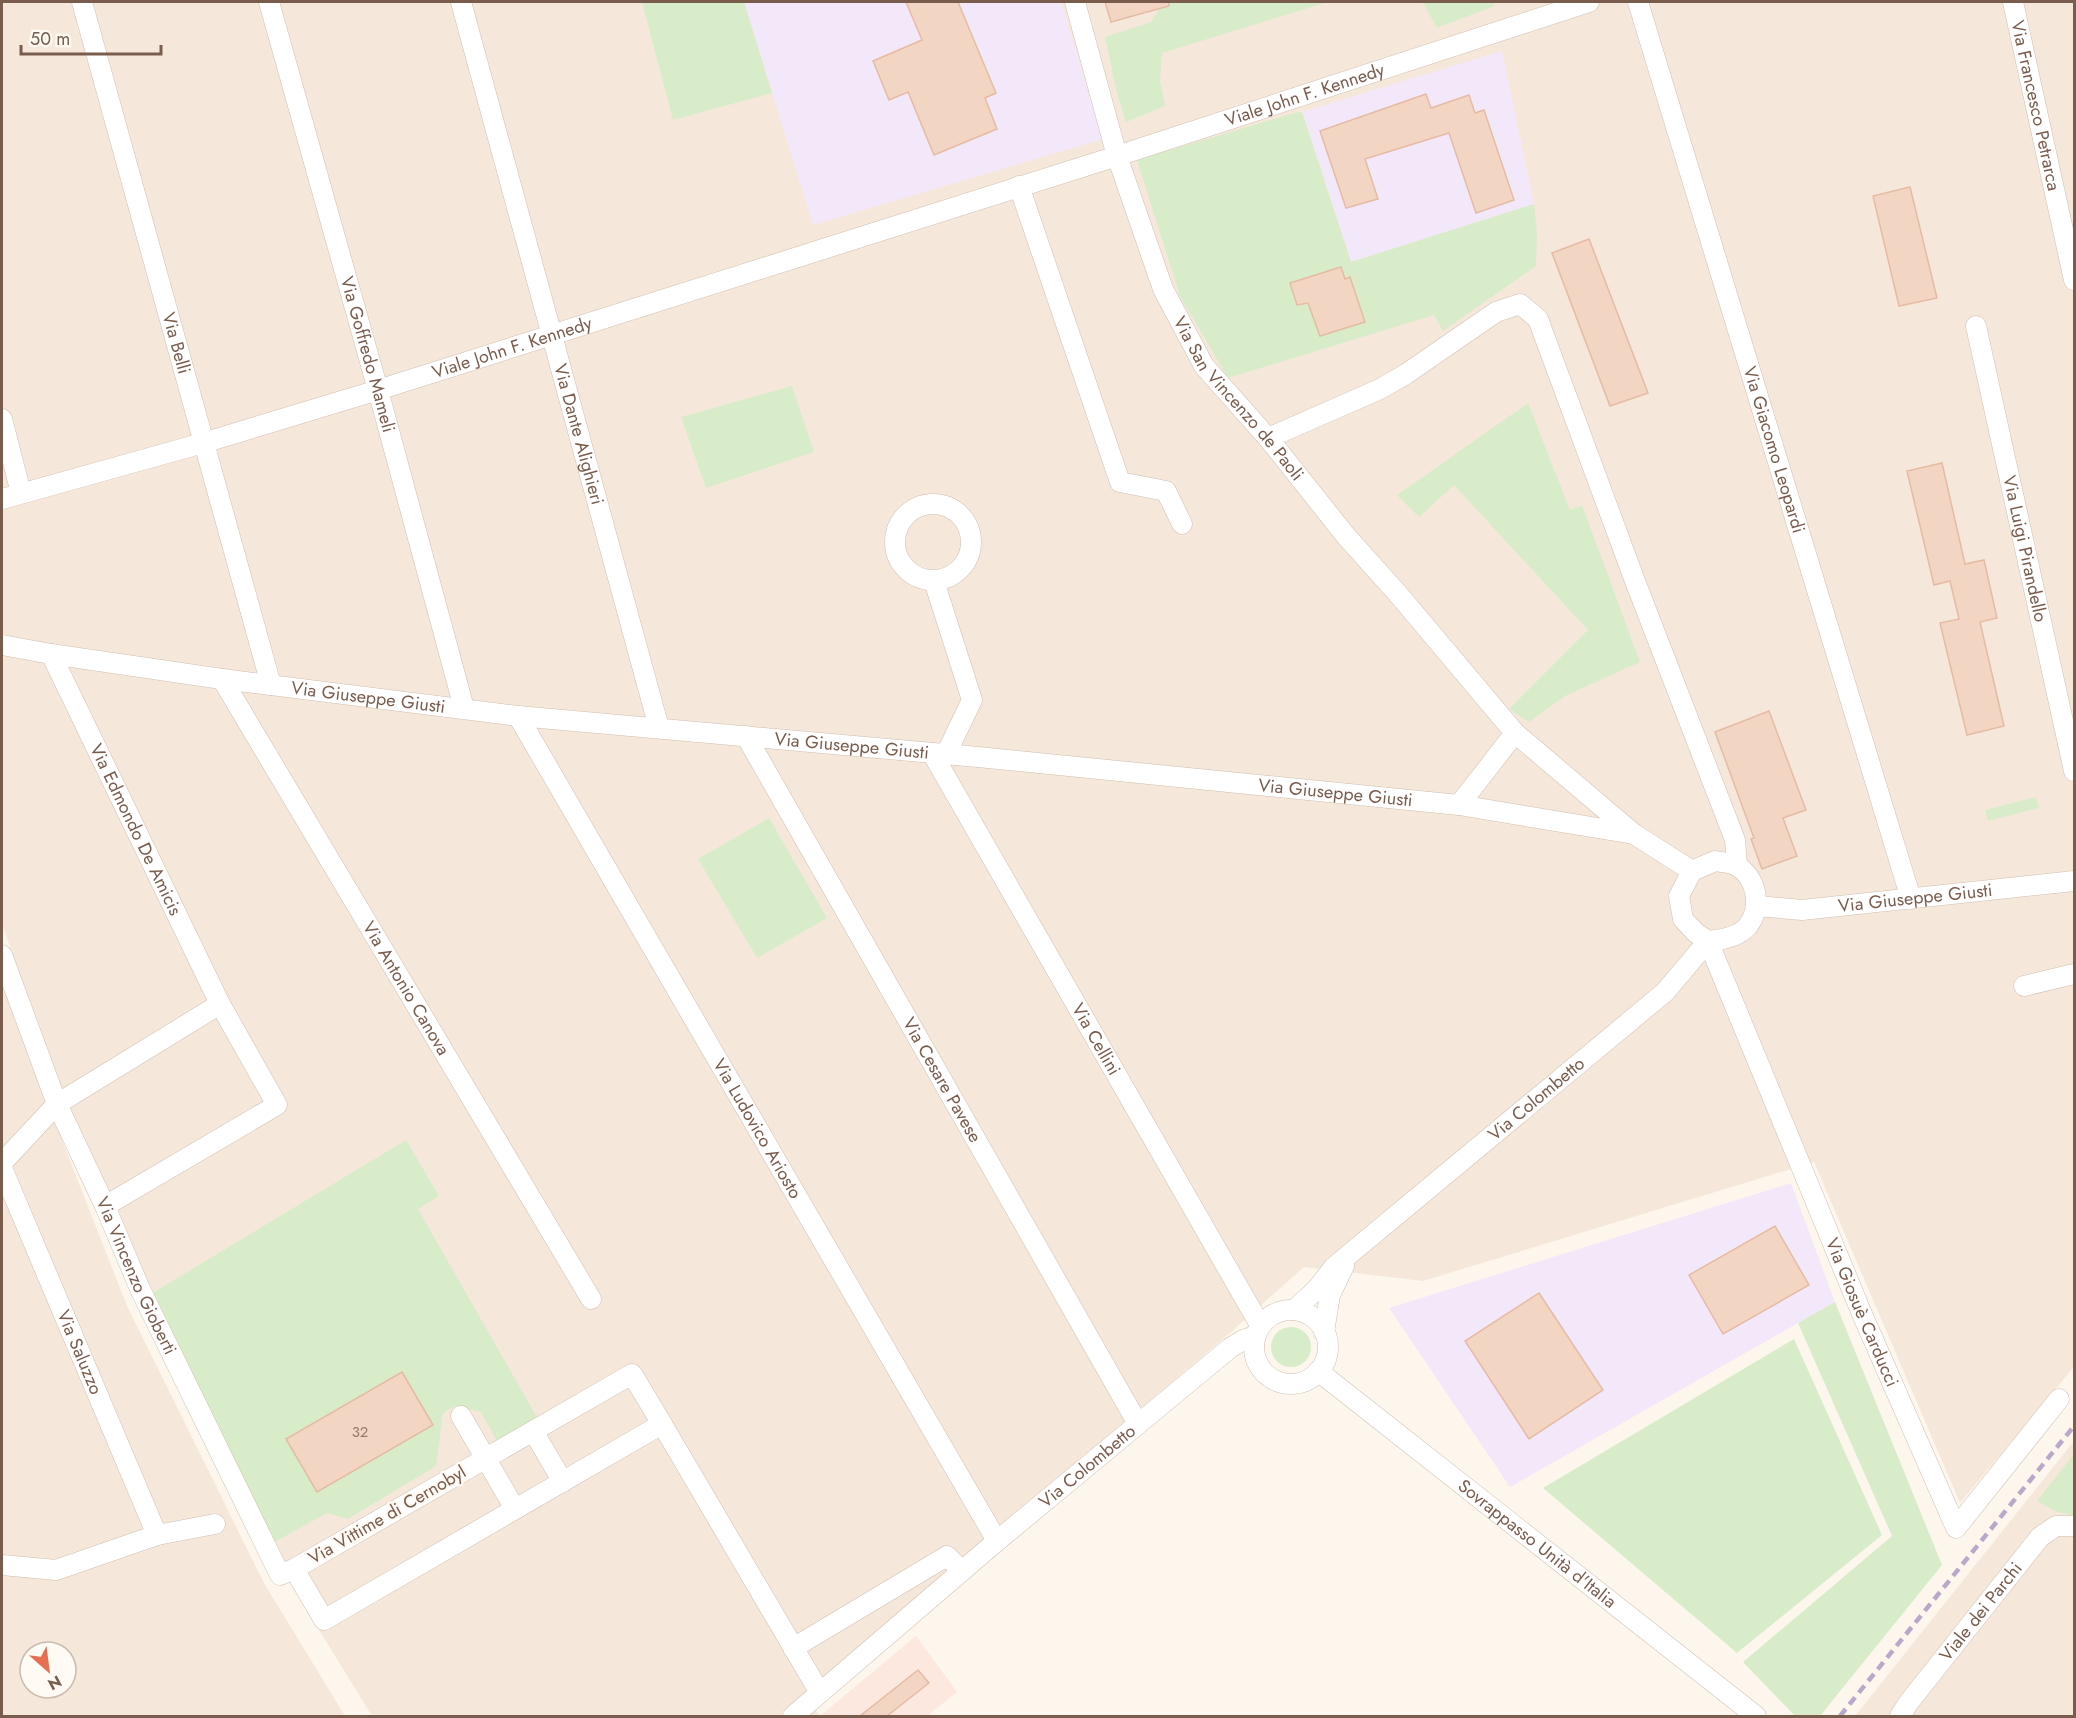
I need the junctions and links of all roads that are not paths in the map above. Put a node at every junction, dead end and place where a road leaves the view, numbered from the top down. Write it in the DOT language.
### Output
graph roads {
  1 [pos="82,2"];
  2 [pos="269,2"];
  3 [pos="461,2"];
  4 [pos="1075,2"];
  5 [pos="1589,2"];
  6 [pos="1638,2"];
  7 [pos="2013,2"];
  8 [pos="1117,156"];
  9 [pos="1019,186"];
  10 [pos="2074,280"];
  11 [pos="1976,326"];
  12 [pos="551,335"];
  13 [pos="378,390"];
  14 [pos="2,419"];
  15 [pos="1268,438"];
  16 [pos="203,443"];
  17 [pos="21,493"];
  18 [pos="2,499"];
  19 [pos="1182,524"];
  20 [pos="934,581"];
  21 [pos="2,645"];
  22 [pos="51,654"];
  23 [pos="222,679"];
  24 [pos="271,686"];
  25 [pos="464,708"];
  26 [pos="518,716"];
  27 [pos="659,728"];
  28 [pos="1515,734"];
  29 [pos="746,736"];
  30 [pos="939,754"];
  31 [pos="2074,771"];
  32 [pos="1459,805"];
  33 [pos="1634,834"];
  34 [pos="1737,866"];
  35 [pos="1692,871"];
  36 [pos="2074,881"];
  37 [pos="1911,899"];
  38 [pos="1757,906"];
  39 [pos="1708,941"];
  40 [pos="2,955"];
  41 [pos="2074,974"];
  42 [pos="2024,986"];
  43 [pos="220,1005"];
  44 [pos="57,1104"];
  45 [pos="2,1163"];
  46 [pos="2,1168"];
  47 [pos="105,1206"];
  48 [pos="1358,1247"];
  49 [pos="591,1299"];
  50 [pos="1294,1310"];
  51 [pos="1258,1330"];
  52 [pos="1324,1332"];
  53 [pos="1212,1364"];
  54 [pos="1260,1368"];
  55 [pos="1318,1371"];
  56 [pos="2059,1399"];
  57 [pos="461,1416"];
  58 [pos="662,1424"];
  59 [pos="1138,1424"];
  60 [pos="533,1431"];
  61 [pos="485,1459"];
  62 [pos="562,1482"];
  63 [pos="515,1509"];
  64 [pos="215,1524"];
  65 [pos="2074,1526"];
  66 [pos="157,1535"];
  67 [pos="997,1541"];
  68 [pos="2,1565"];
  69 [pos="294,1569"];
  70 [pos="962,1571"];
  71 [pos="793,1648"];
  72 [pos="820,1693"];
  73 [pos="794,1716"];
  74 [pos="1756,1716"];
  75 [pos="1900,1716"];
  1 -- 16 [label="street, Via Belli"];
  2 -- 13 [label="street, Via Goffredo Mameli"];
  3 -- 12 [label="street, Via Dante Alighieri"];
  4 -- 8 [label="street, Via San Vincenzo de Paoli"];
  5 -- 8 [label="street, Viale John F. Kennedy"];
  6 -- 37 [label="street, Via Giacomo Leopardi"];
  7 -- 10 [label="street, Via Francesco Petrarca"];
  8 -- 9 [label="street, Viale John F. Kennedy"];
  8 -- 15 [label="street, Via San Vincenzo de Paoli"];
  9 -- 12 [label="street, Viale John F. Kennedy"];
  9 -- 19 [label="street"];
  11 -- 31 [label="street, Via Luigi Pirandello"];
  12 -- 13 [label="street, Viale John F. Kennedy"];
  12 -- 27 [label="street, Via Dante Alighieri"];
  13 -- 16 [label="street, Viale John F. Kennedy"];
  13 -- 25 [label="street, Via Goffredo Mameli"];
  14 -- 17 [label="street"];
  15 -- 28 [label="street, Via San Vincenzo de Paoli"];
  15 -- 34 [label="street"];
  16 -- 17 [label="street, Viale John F. Kennedy"];
  16 -- 24 [label="street, Via Belli"];
  17 -- 18 [label="street, Viale John F. Kennedy"];
  20 -- 30 [label="street"];
  21 -- 22 [label="street, Via Giuseppe Giusti"];
  22 -- 23 [label="street, Via Giuseppe Giusti"];
  22 -- 43 [label="street, Via Edmondo De Amicis"];
  23 -- 24 [label="street, Via Giuseppe Giusti"];
  23 -- 49 [label="street, Via Antonio Canova"];
  24 -- 25 [label="street, Via Giuseppe Giusti"];
  25 -- 26 [label="street, Via Giuseppe Giusti"];
  26 -- 27 [label="street, Via Giuseppe Giusti"];
  26 -- 67 [label="street, Via Ludovico Ariosto"];
  27 -- 29 [label="street, Via Giuseppe Giusti"];
  28 -- 32 [label="street"];
  28 -- 33 [label="street, Via San Vincenzo de Paoli"];
  29 -- 30 [label="street, Via Giuseppe Giusti"];
  29 -- 59 [label="street, Via Cesare Pavese"];
  30 -- 32 [label="street, Via Giuseppe Giusti"];
  30 -- 51 [label="street, Via Cellini"];
  32 -- 33 [label="street, Via Giuseppe Giusti"];
  33 -- 35 [label="street, Via Giuseppe Giusti"];
  34 -- 35 [label="street"];
  34 -- 38 [label="street"];
  35 -- 39 [label="street"];
  36 -- 37 [label="street, Via Giuseppe Giusti"];
  37 -- 38 [label="street, Via Giuseppe Giusti"];
  38 -- 39 [label="street"];
  39 -- 48 [label="street, Via Colombetto"];
  39 -- 56 [label="street, Via Giosuè Carducci"];
  40 -- 44 [label="street, Via Vincenzo Gioberti"];
  41 -- 42 [label="street"];
  43 -- 44 [label="street"];
  43 -- 47 [label="street, Via Edmondo De Amicis"];
  44 -- 45 [label="street"];
  44 -- 47 [label="street, Via Vincenzo Gioberti"];
  46 -- 66 [label="street, Via Saluzzo"];
  47 -- 69 [label="street, Via Vincenzo Gioberti"];
  48 -- 50 [label="street, Via Colombetto"];
  48 -- 52 [label="street, Via Colombetto"];
  50 -- 51 [label="street, Via Colombetto"];
  50 -- 52 [label="street"];
  51 -- 53 [label="street, Via Colombetto"];
  51 -- 54 [label="street"];
  52 -- 55 [label="street, Via Colombetto"];
  53 -- 54 [label="street"];
  53 -- 59 [label="street, Via Colombetto"];
  54 -- 55 [label="street"];
  55 -- 74 [label="street, Sovrappasso Unità d'Italia"];
  57 -- 61 [label="street"];
  58 -- 60 [label="street, Via Vittime di Cernobyl"];
  58 -- 62 [label="street, Via Vittime di Cernobyl"];
  58 -- 71 [label="street, Via Vittime di Cernobyl"];
  59 -- 67 [label="street, Via Colombetto"];
  60 -- 61 [label="street, Via Vittime di Cernobyl"];
  60 -- 62 [label="street"];
  61 -- 63 [label="street"];
  61 -- 69 [label="street, Via Vittime di Cernobyl"];
  62 -- 63 [label="street, Via Vittime di Cernobyl"];
  63 -- 69 [label="street, Via Vittime di Cernobyl"];
  64 -- 66 [label="street"];
  65 -- 75 [label="street, Viale dei Parchi"];
  66 -- 68 [label="street"];
  67 -- 70 [label="street, Via Colombetto"];
  70 -- 71 [label="street"];
  70 -- 72 [label="street, Via Colombetto"];
  71 -- 72 [label="street, Via Vittime di Cernobyl"];
  72 -- 73 [label="street, Via Colombetto"];
}
